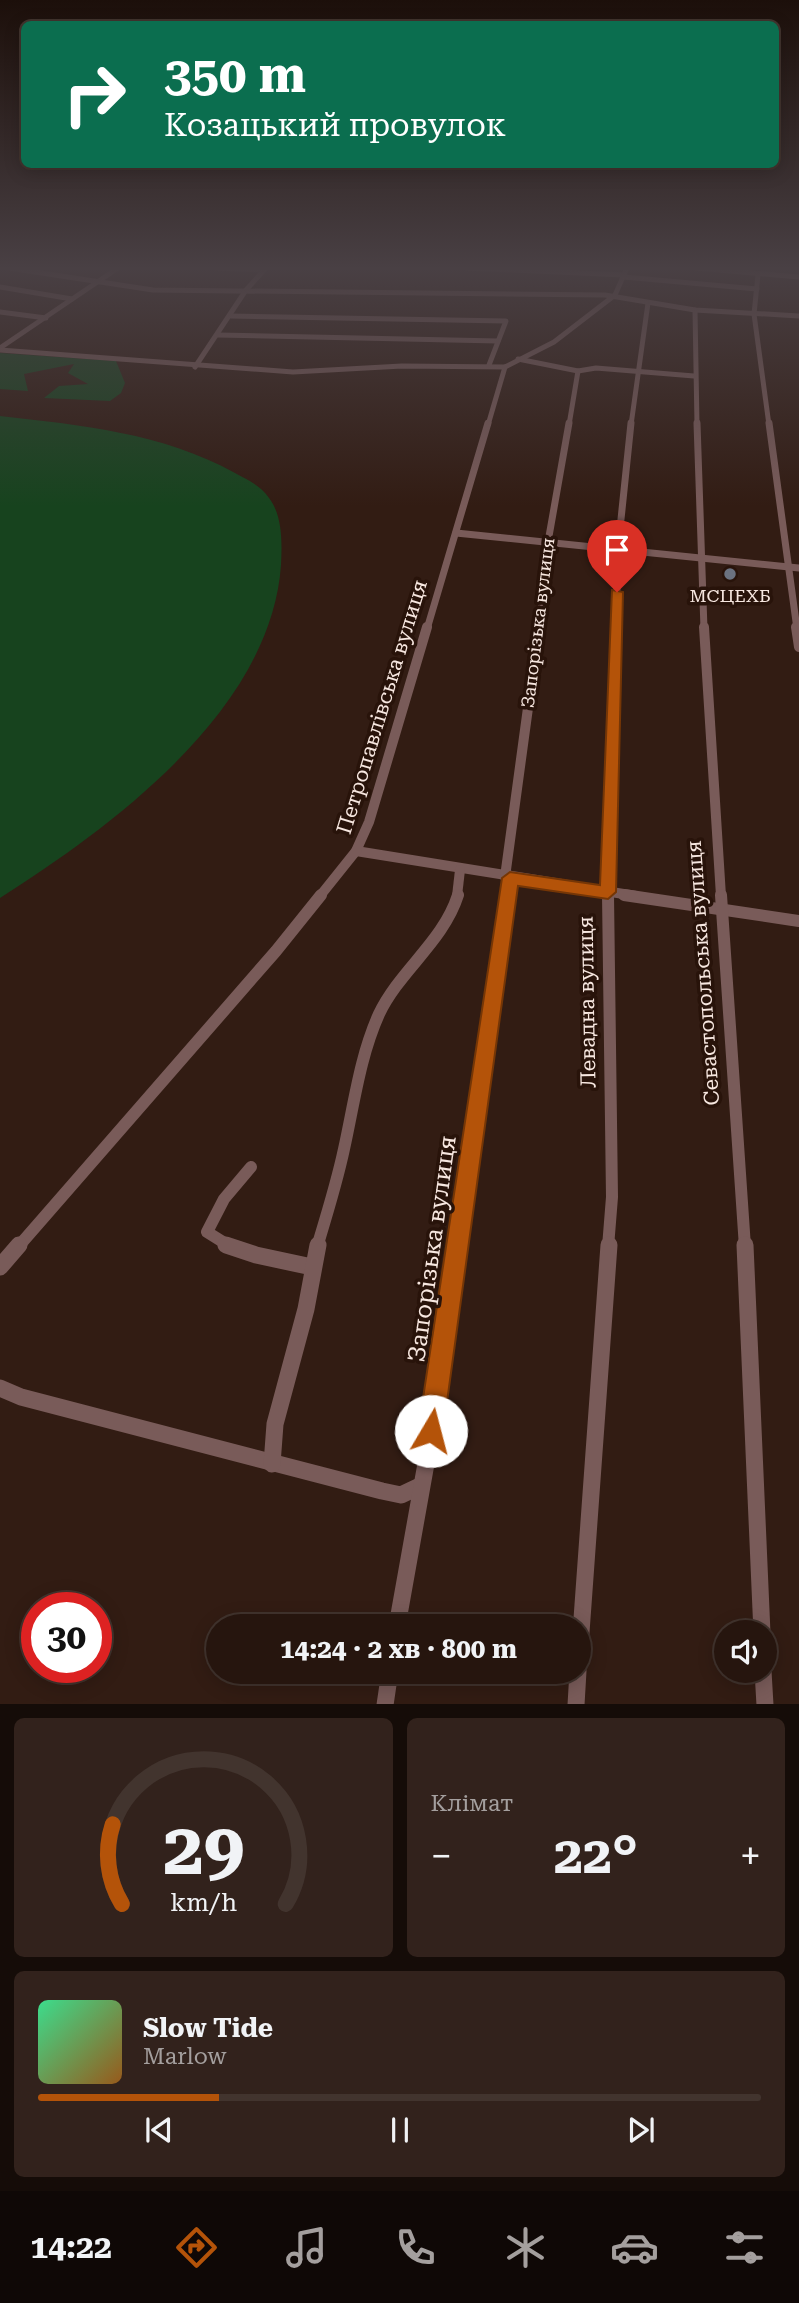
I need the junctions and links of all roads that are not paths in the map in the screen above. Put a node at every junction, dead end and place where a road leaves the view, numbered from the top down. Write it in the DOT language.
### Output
graph roads {
  1 [pos="209,348"];
  2 [pos="492,348"];
  3 [pos="542,348"];
  4 [pos="641,348"];
  5 [pos="694,348"];
  6 [pos="758,348"];
  7 [pos="0,349"];
  8 [pos="516,359"];
  9 [pos="489,365"];
  10 [pos="195,367"];
  11 [pos="505,367"];
  12 [pos="578,370"];
  13 [pos="637,372"];
  14 [pos="694,376"];
  15 [pos="456,533"];
  16 [pos="548,542"];
  17 [pos="618,548"];
  18 [pos="699,557"];
  19 [pos="786,567"];
  20 [pos="799,568"];
  21 [pos="799,648"];
  22 [pos="356,852"];
  23 [pos="460,870"];
  24 [pos="508,878"];
  25 [pos="608,892"];
  26 [pos="721,909"];
  27 [pos="799,921"];
  28 [pos="251,1167"];
  29 [pos="0,1267"];
  30 [pos="312,1267"];
  31 [pos="0,1388"];
  32 [pos="272,1464"];
  33 [pos="420,1486"];
  34 [pos="399,1614"];
  35 [pos="582,1614"];
  36 [pos="762,1620"];
  37 [pos="764,1683"];
  38 [pos="388,1684"];
  39 [pos="578,1684"];
  40 [pos="385,1704"];
  41 [pos="576,1704"];
  42 [pos="765,1704"];
  1 -- 10 [label="street"];
  2 -- 9 [label="street"];
  3 -- 8 [label="street"];
  4 -- 13 [label="street, Левадна вулиця"];
  5 -- 14 [label="street, Севастопольська вулиця"];
  6 -- 19 [label="street"];
  7 -- 10 [label="street"];
  8 -- 11 [label="street"];
  8 -- 12 [label="street"];
  9 -- 10 [label="street"];
  9 -- 11 [label="street"];
  11 -- 15 [label="street, Петропавлівська вулиця"];
  12 -- 13 [label="street"];
  12 -- 16 [label="street, Запорізька вулиця"];
  13 -- 14 [label="street"];
  13 -- 17 [label="street, Левадна вулиця"];
  14 -- 18 [label="street, Севастопольська вулиця"];
  15 -- 16 [label="street"];
  15 -- 22 [label="street, Петропавлівська вулиця"];
  16 -- 17 [label="street"];
  16 -- 24 [label="street, Запорізька вулиця"];
  17 -- 18 [label="street"];
  17 -- 25 [label="street, Левадна вулиця"];
  18 -- 19 [label="street"];
  18 -- 26 [label="street, Севастопольська вулиця"];
  19 -- 20 [label="street"];
  19 -- 21 [label="street"];
  22 -- 23 [label="street"];
  22 -- 29 [label="street, Петропавлівська вулиця"];
  23 -- 24 [label="street"];
  23 -- 30 [label="street"];
  24 -- 25 [label="street"];
  24 -- 33 [label="street, Запорізька вулиця"];
  25 -- 26 [label="street"];
  25 -- 35 [label="street, Левадна вулиця"];
  26 -- 27 [label="street"];
  26 -- 36 [label="street, Севастопольська вулиця"];
  28 -- 30 [label="street"];
  30 -- 32 [label="street"];
  31 -- 32 [label="street"];
  32 -- 33 [label="street"];
  33 -- 34 [label="street, Запорізька вулиця"];
  37 -- 42 [label="street"];
  38 -- 40 [label="street"];
  39 -- 41 [label="street"];
}
